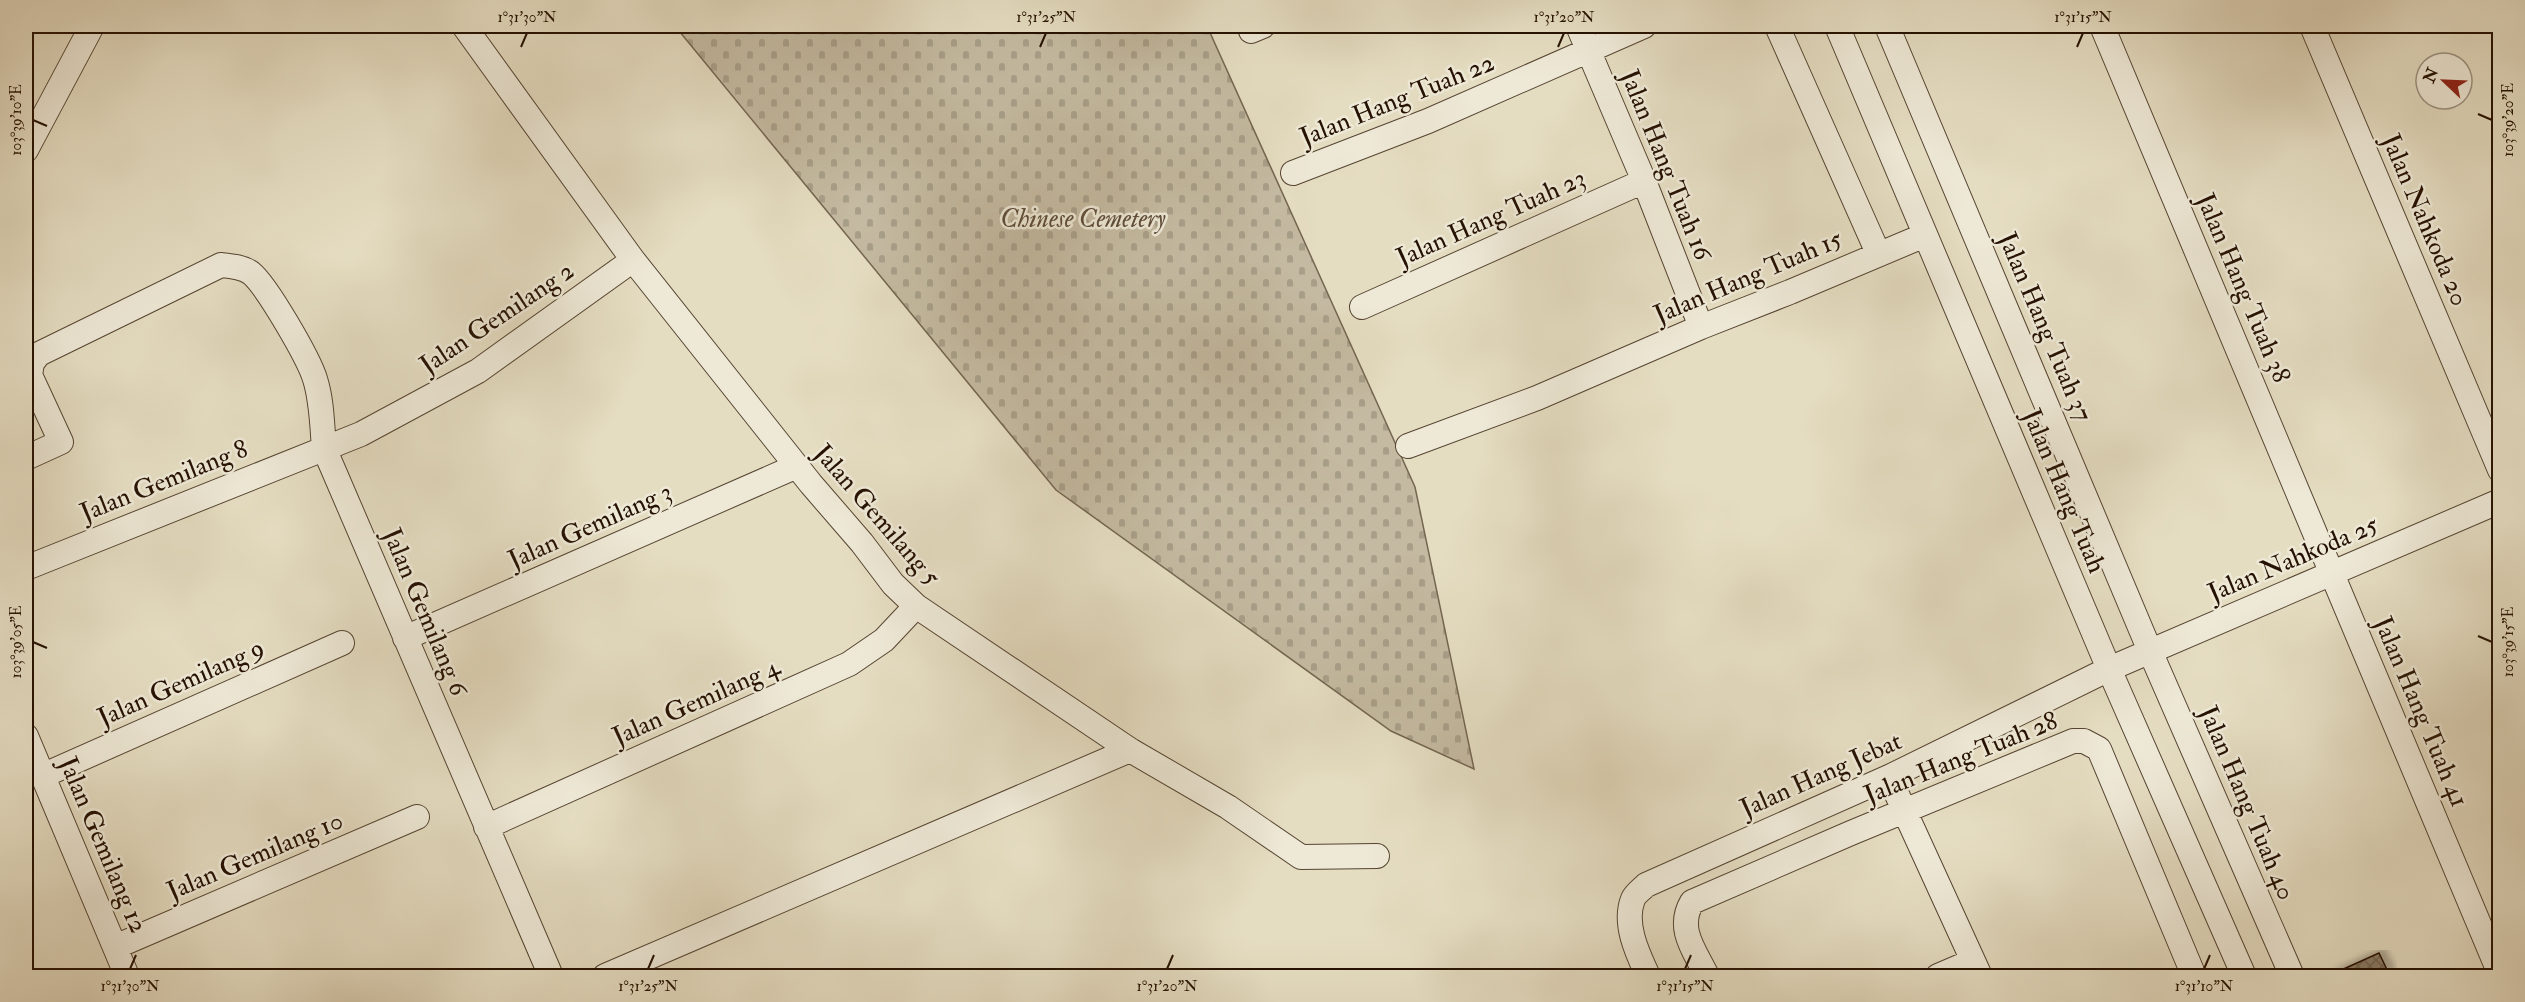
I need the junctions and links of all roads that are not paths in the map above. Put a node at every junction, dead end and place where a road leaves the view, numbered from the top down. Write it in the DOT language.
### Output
graph roads {
  1 [pos="92,26"];
  2 [pos="464,26"];
  3 [pos="1578,26"];
  4 [pos="1644,26"];
  5 [pos="1778,26"];
  6 [pos="1838,26"];
  7 [pos="1887,26"];
  8 [pos="2102,26"];
  9 [pos="2312,26"];
  10 [pos="1589,51"];
  11 [pos="26,150"];
  12 [pos="1293,172"];
  13 [pos="1644,181"];
  14 [pos="1926,235"];
  15 [pos="1878,253"];
  16 [pos="633,260"];
  17 [pos="1362,307"];
  18 [pos="1701,327"];
  19 [pos="1408,446"];
  20 [pos="324,448"];
  21 [pos="26,458"];
  22 [pos="797,466"];
  23 [pos="2499,470"];
  24 [pos="2499,501"];
  25 [pos="26,568"];
  26 [pos="2332,573"];
  27 [pos="916,606"];
  28 [pos="405,638"];
  29 [pos="342,643"];
  30 [pos="2150,651"];
  31 [pos="2109,669"];
  32 [pos="26,735"];
  33 [pos="1130,750"];
  34 [pos="42,776"];
  35 [pos="1889,777"];
  36 [pos="1906,810"];
  37 [pos="417,817"];
  38 [pos="486,827"];
  39 [pos="1377,856"];
  40 [pos="115,947"];
  41 [pos="1977,969"];
  42 [pos="2499,974"];
  43 [pos="127,976"];
  44 [pos="551,976"];
  45 [pos="605,976"];
  46 [pos="1648,976"];
  47 [pos="1707,976"];
  48 [pos="1938,976"];
  49 [pos="2194,976"];
  50 [pos="2244,976"];
  51 [pos="2292,976"];
  1 -- 11 [label="street"];
  2 -- 16 [label="street, Jalan Gemilang 5"];
  3 -- 10 [label="street, Jalan Hang Tuah 16"];
  4 -- 10 [label="street, Jalan Hang Tuah 22"];
  5 -- 15 [label="street, Jalan Hang Tuah 15"];
  6 -- 14 [label="street, Jalan Hang Tuah"];
  7 -- 30 [label="street, Jalan Hang Tuah 37"];
  8 -- 26 [label="street, Jalan Hang Tuah 38"];
  9 -- 23 [label="street, Jalan Nahkoda 20"];
  10 -- 12 [label="street, Jalan Hang Tuah 22"];
  10 -- 13 [label="street, Jalan Hang Tuah 16"];
  13 -- 17 [label="street, Jalan Hang Tuah 23"];
  13 -- 18 [label="street, Jalan Hang Tuah 16"];
  14 -- 15 [label="street"];
  14 -- 31 [label="street, Jalan Hang Tuah"];
  15 -- 18 [label="street, Jalan Hang Tuah 15"];
  16 -- 20 [label="street, Jalan Gemilang 2"];
  16 -- 22 [label="street, Jalan Gemilang 5"];
  18 -- 19 [label="street, Jalan Hang Tuah 15"];
  20 -- 21 [label="street, Jalan Gemilang 6"];
  20 -- 25 [label="street, Jalan Gemilang 8"];
  20 -- 28 [label="street, Jalan Gemilang 6"];
  22 -- 27 [label="street, Jalan Gemilang 5"];
  22 -- 28 [label="street, Jalan Gemilang 3"];
  24 -- 26 [label="street, Jalan Nahkoda 25"];
  26 -- 30 [label="street, Jalan Nahkoda 25"];
  26 -- 42 [label="street, Jalan Hang Tuah 41"];
  27 -- 33 [label="street, Jalan Gemilang 5"];
  27 -- 38 [label="street, Jalan Gemilang 4"];
  28 -- 38 [label="street, Jalan Gemilang 6"];
  29 -- 34 [label="street, Jalan Gemilang 9"];
  30 -- 31 [label="street, Jalan Nahkoda 25"];
  30 -- 51 [label="street, Jalan Hang Tuah 40"];
  31 -- 35 [label="street, Jalan Hang Jebat"];
  31 -- 50 [label="street, Jalan Hang Tuah"];
  32 -- 34 [label="street, Jalan Gemilang 12"];
  33 -- 39 [label="street, Jalan Gemilang 5"];
  33 -- 45 [label="street"];
  34 -- 40 [label="street, Jalan Gemilang 12"];
  35 -- 36 [label="street"];
  35 -- 46 [label="street, Jalan Hang Jebat"];
  36 -- 41 [label="street"];
  36 -- 47 [label="street, Jalan Hang Tuah 28"];
  36 -- 49 [label="street, Jalan Hang Tuah 28"];
  37 -- 40 [label="street, Jalan Gemilang 10"];
  38 -- 44 [label="street, Jalan Gemilang 6"];
  40 -- 43 [label="street, Jalan Gemilang 12"];
  41 -- 48 [label="street"];
}
